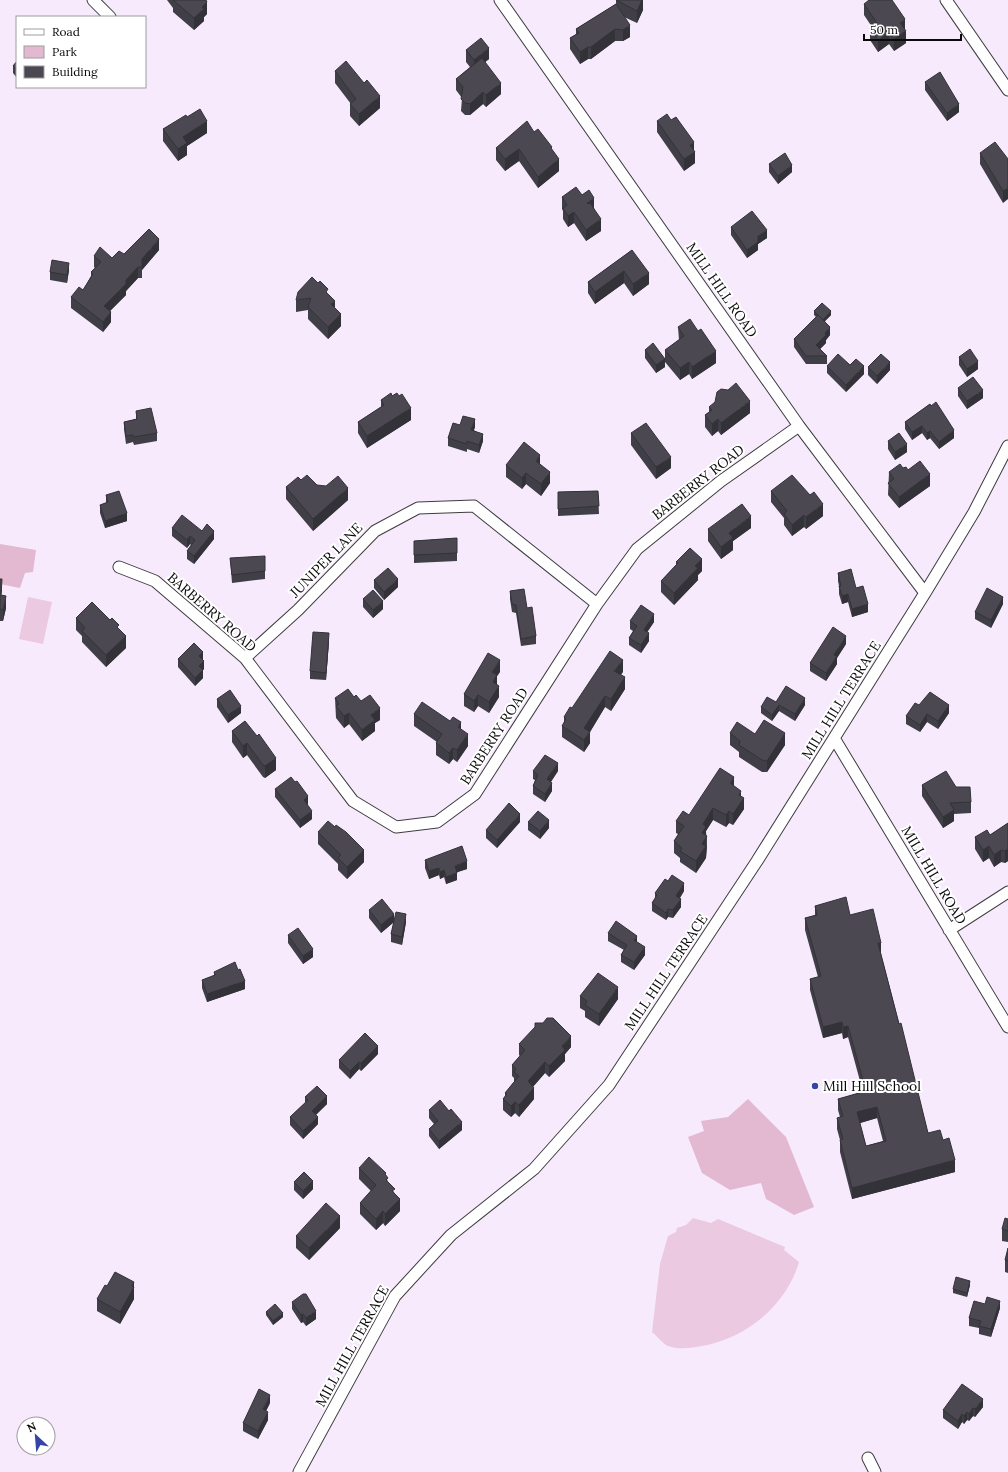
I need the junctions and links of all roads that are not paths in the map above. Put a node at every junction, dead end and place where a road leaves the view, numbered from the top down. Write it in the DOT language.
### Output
graph roads {
  1 [pos="94,0"];
  2 [pos="500,0"];
  3 [pos="946,0"];
  4 [pos="109,16"];
  5 [pos="1008,90"];
  6 [pos="798,426"];
  7 [pos="1008,446"];
  8 [pos="119,567"];
  9 [pos="925,593"];
  10 [pos="597,604"];
  11 [pos="245,658"];
  12 [pos="834,738"];
  13 [pos="1008,892"];
  14 [pos="949,930"];
  15 [pos="1008,1027"];
  16 [pos="868,1458"];
  17 [pos="300,1472"];
  18 [pos="875,1472"];
  1 -- 4 [label="street"];
  2 -- 6 [label="street, MILL HILL ROAD"];
  3 -- 5 [label="street"];
  6 -- 9 [label="street, MILL HILL ROAD"];
  6 -- 10 [label="street, BARBERRY ROAD"];
  7 -- 9 [label="street, MILL HILL TERRACE"];
  8 -- 11 [label="street, BARBERRY ROAD"];
  9 -- 12 [label="street, MILL HILL TERRACE"];
  10 -- 11 [label="street, JUNIPER LANE"];
  10 -- 11 [label="street, BARBERRY ROAD"];
  12 -- 14 [label="street, MILL HILL ROAD"];
  12 -- 17 [label="street, MILL HILL TERRACE"];
  13 -- 14 [label="street"];
  14 -- 15 [label="street, MILL HILL ROAD"];
  16 -- 18 [label="street"];
}
